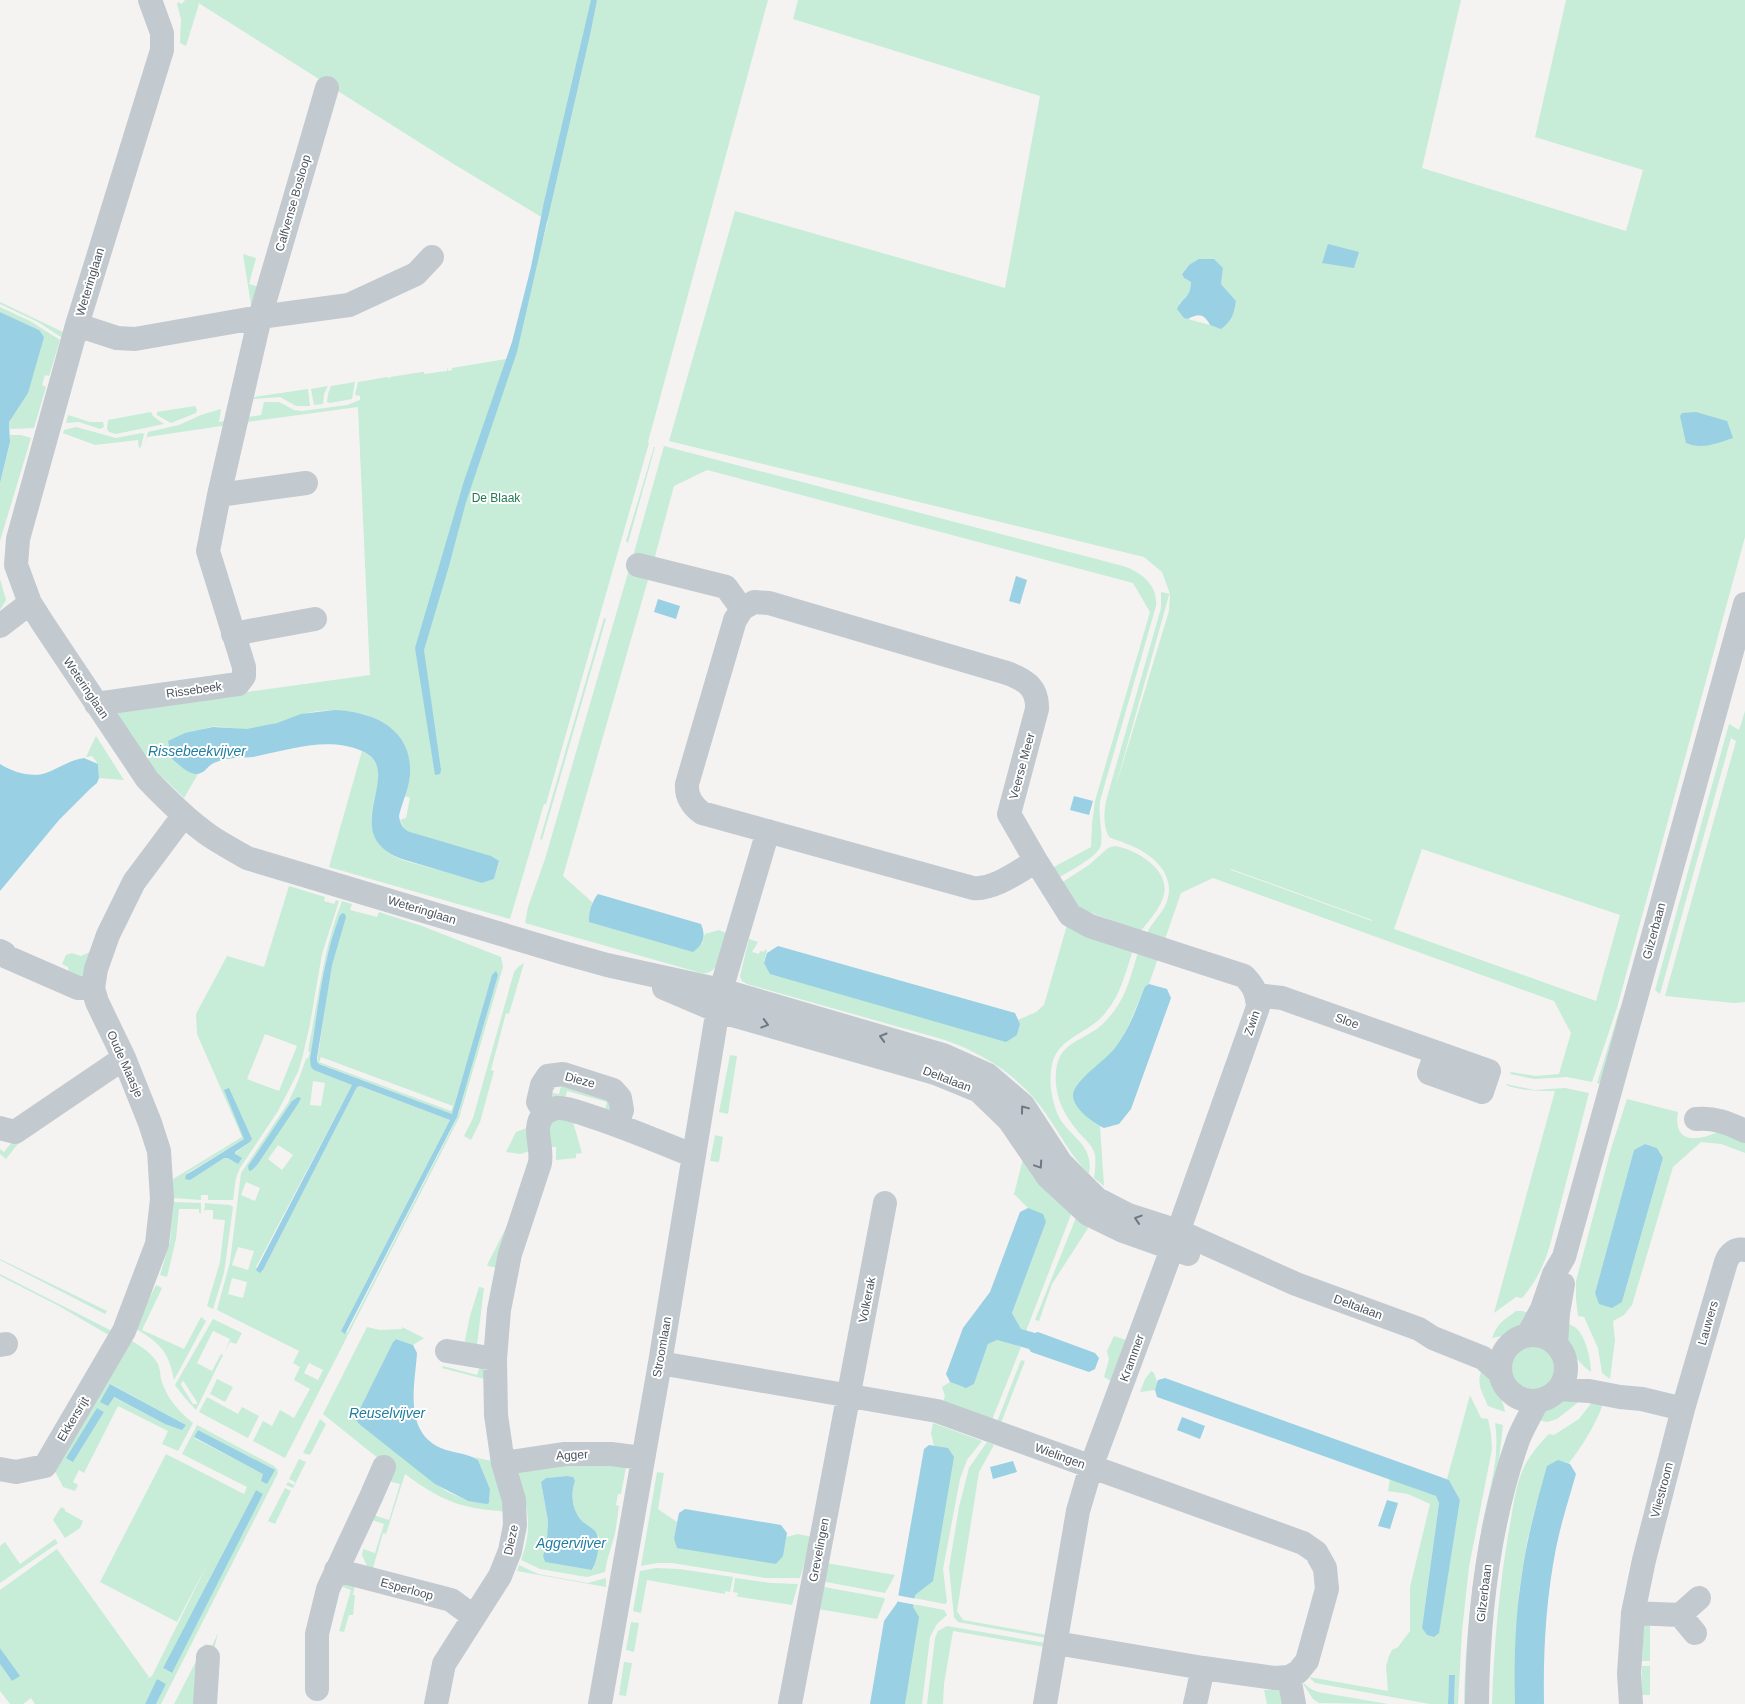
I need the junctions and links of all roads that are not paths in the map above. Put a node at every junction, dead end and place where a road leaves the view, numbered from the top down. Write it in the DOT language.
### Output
graph roads {
  1 [pos="150,0"];
  2 [pos="327,88"];
  3 [pos="432,257"];
  4 [pos="260,317"];
  5 [pos="77,325"];
  6 [pos="306,483"];
  7 [pos="219,495"];
  8 [pos="638,565"];
  9 [pos="30,603"];
  10 [pos="1745,604"];
  11 [pos="742,608"];
  12 [pos="315,619"];
  13 [pos="0,626"];
  14 [pos="233,634"];
  15 [pos="96,704"];
  16 [pos="184,815"];
  17 [pos="768,831"];
  18 [pos="1036,861"];
  19 [pos="0,951"];
  20 [pos="93,988"];
  21 [pos="1258,995"];
  22 [pos="720,1000"];
  23 [pos="1436,1053"];
  24 [pos="124,1058"];
  25 [pos="544,1113"];
  26 [pos="1696,1119"];
  27 [pos="617,1125"];
  28 [pos="0,1128"];
  29 [pos="1745,1131"];
  30 [pos="694,1156"];
  31 [pos="885,1204"];
  32 [pos="1175,1240"];
  33 [pos="1745,1250"];
  34 [pos="1564,1257"];
  35 [pos="1419,1329"];
  36 [pos="124,1331"];
  37 [pos="1519,1340"];
  38 [pos="447,1351"];
  39 [pos="1561,1354"];
  40 [pos="496,1359"];
  41 [pos="660,1363"];
  42 [pos="1499,1372"];
  43 [pos="1559,1389"];
  44 [pos="1513,1395"];
  45 [pos="849,1396"];
  46 [pos="1642,1399"];
  47 [pos="1537,1402"];
  48 [pos="1683,1409"];
  49 [pos="642,1458"];
  50 [pos="503,1463"];
  51 [pos="384,1467"];
  52 [pos="1091,1467"];
  53 [pos="0,1469"];
  54 [pos="1504,1483"];
  55 [pos="336,1570"];
  56 [pos="1699,1598"];
  57 [pos="1633,1613"];
  58 [pos="474,1617"];
  59 [pos="1056,1643"];
  60 [pos="208,1657"];
  61 [pos="1203,1668"];
  62 [pos="1289,1677"];
  63 [pos="317,1689"];
  64 [pos="206,1704"];
  65 [pos="436,1704"];
  66 [pos="600,1704"];
  67 [pos="790,1704"];
  68 [pos="1045,1704"];
  69 [pos="1195,1704"];
  70 [pos="1294,1704"];
  71 [pos="1477,1704"];
  72 [pos="1631,1704"];
  1 -- 5 [label="street, Weteringlaan"];
  2 -- 4 [label="street, Calfvense Bosloop"];
  3 -- 4 [label="street"];
  4 -- 5 [label="street"];
  4 -- 7 [label="street, Rissebeek"];
  5 -- 9 [label="street, Weteringlaan"];
  6 -- 7 [label="street"];
  7 -- 14 [label="street, Rissebeek"];
  8 -- 11 [label="street"];
  9 -- 13 [label="street"];
  9 -- 15 [label="street, Weteringlaan"];
  10 -- 34 [label="street, Gilzerbaan"];
  11 -- 17 [label="street"];
  11 -- 18 [label="street, Veerse Meer"];
  12 -- 14 [label="street"];
  14 -- 15 [label="street, Rissebeek"];
  15 -- 16 [label="street, Weteringlaan"];
  16 -- 20 [label="street"];
  16 -- 22 [label="street, Weteringlaan"];
  17 -- 18 [label="street"];
  17 -- 22 [label="street"];
  18 -- 21 [label="street, Zwin"];
  19 -- 20 [label="street"];
  20 -- 24 [label="street, Oude Maasje"];
  21 -- 23 [label="street, Sloe"];
  21 -- 32 [label="street, Zwin"];
  22 -- 30 [label="street, Stroomlaan"];
  22 -- 32 [label="street, Deltalaan"];
  24 -- 28 [label="street"];
  24 -- 36 [label="street, Oude Maasje"];
  25 -- 27 [label="street"];
  25 -- 27 [label="street, Dieze"];
  25 -- 40 [label="street, Dieze"];
  26 -- 29 [label="street"];
  27 -- 30 [label="street"];
  30 -- 41 [label="street, Stroomlaan"];
  31 -- 45 [label="street, Volkerak"];
  32 -- 35 [label="street, Deltalaan"];
  32 -- 52 [label="street, Krammer"];
  33 -- 48 [label="street, Lauwers"];
  34 -- 37 [label="street, Gilzerbaan"];
  34 -- 39 [label="street, Gilzerbaan"];
  35 -- 37 [label="street, Deltalaan"];
  35 -- 42 [label="street, Deltalaan"];
  36 -- 53 [label="street, Ekkersrijt"];
  37 -- 39 [label="street"];
  37 -- 42 [label="street"];
  38 -- 40 [label="street"];
  39 -- 43 [label="street"];
  39 -- 46 [label="street"];
  40 -- 50 [label="street, Dieze"];
  41 -- 45 [label="street, Wielingen"];
  41 -- 49 [label="street, Stroomlaan"];
  42 -- 44 [label="street"];
  43 -- 46 [label="street"];
  43 -- 47 [label="street"];
  44 -- 47 [label="street"];
  44 -- 54 [label="street, Gilzerbaan"];
  45 -- 52 [label="street, Wielingen"];
  45 -- 67 [label="street, Grevelingen"];
  46 -- 48 [label="street"];
  47 -- 54 [label="street, Gilzerbaan"];
  48 -- 57 [label="street, Vliestroom"];
  49 -- 50 [label="street, Agger"];
  49 -- 66 [label="street, Stroomlaan"];
  50 -- 58 [label="street, Dieze"];
  51 -- 55 [label="street"];
  52 -- 59 [label="street"];
  52 -- 62 [label="street, Wielingen"];
  54 -- 71 [label="street, Gilzerbaan"];
  55 -- 58 [label="street, Esperloop"];
  55 -- 63 [label="street"];
  56 -- 57 [label="street"];
  57 -- 72 [label="street, Vliestroom"];
  58 -- 65 [label="street, Dieze"];
  59 -- 61 [label="street"];
  59 -- 68 [label="street"];
  60 -- 64 [label="street"];
  61 -- 62 [label="street"];
  61 -- 69 [label="street"];
  62 -- 70 [label="street"];
}
